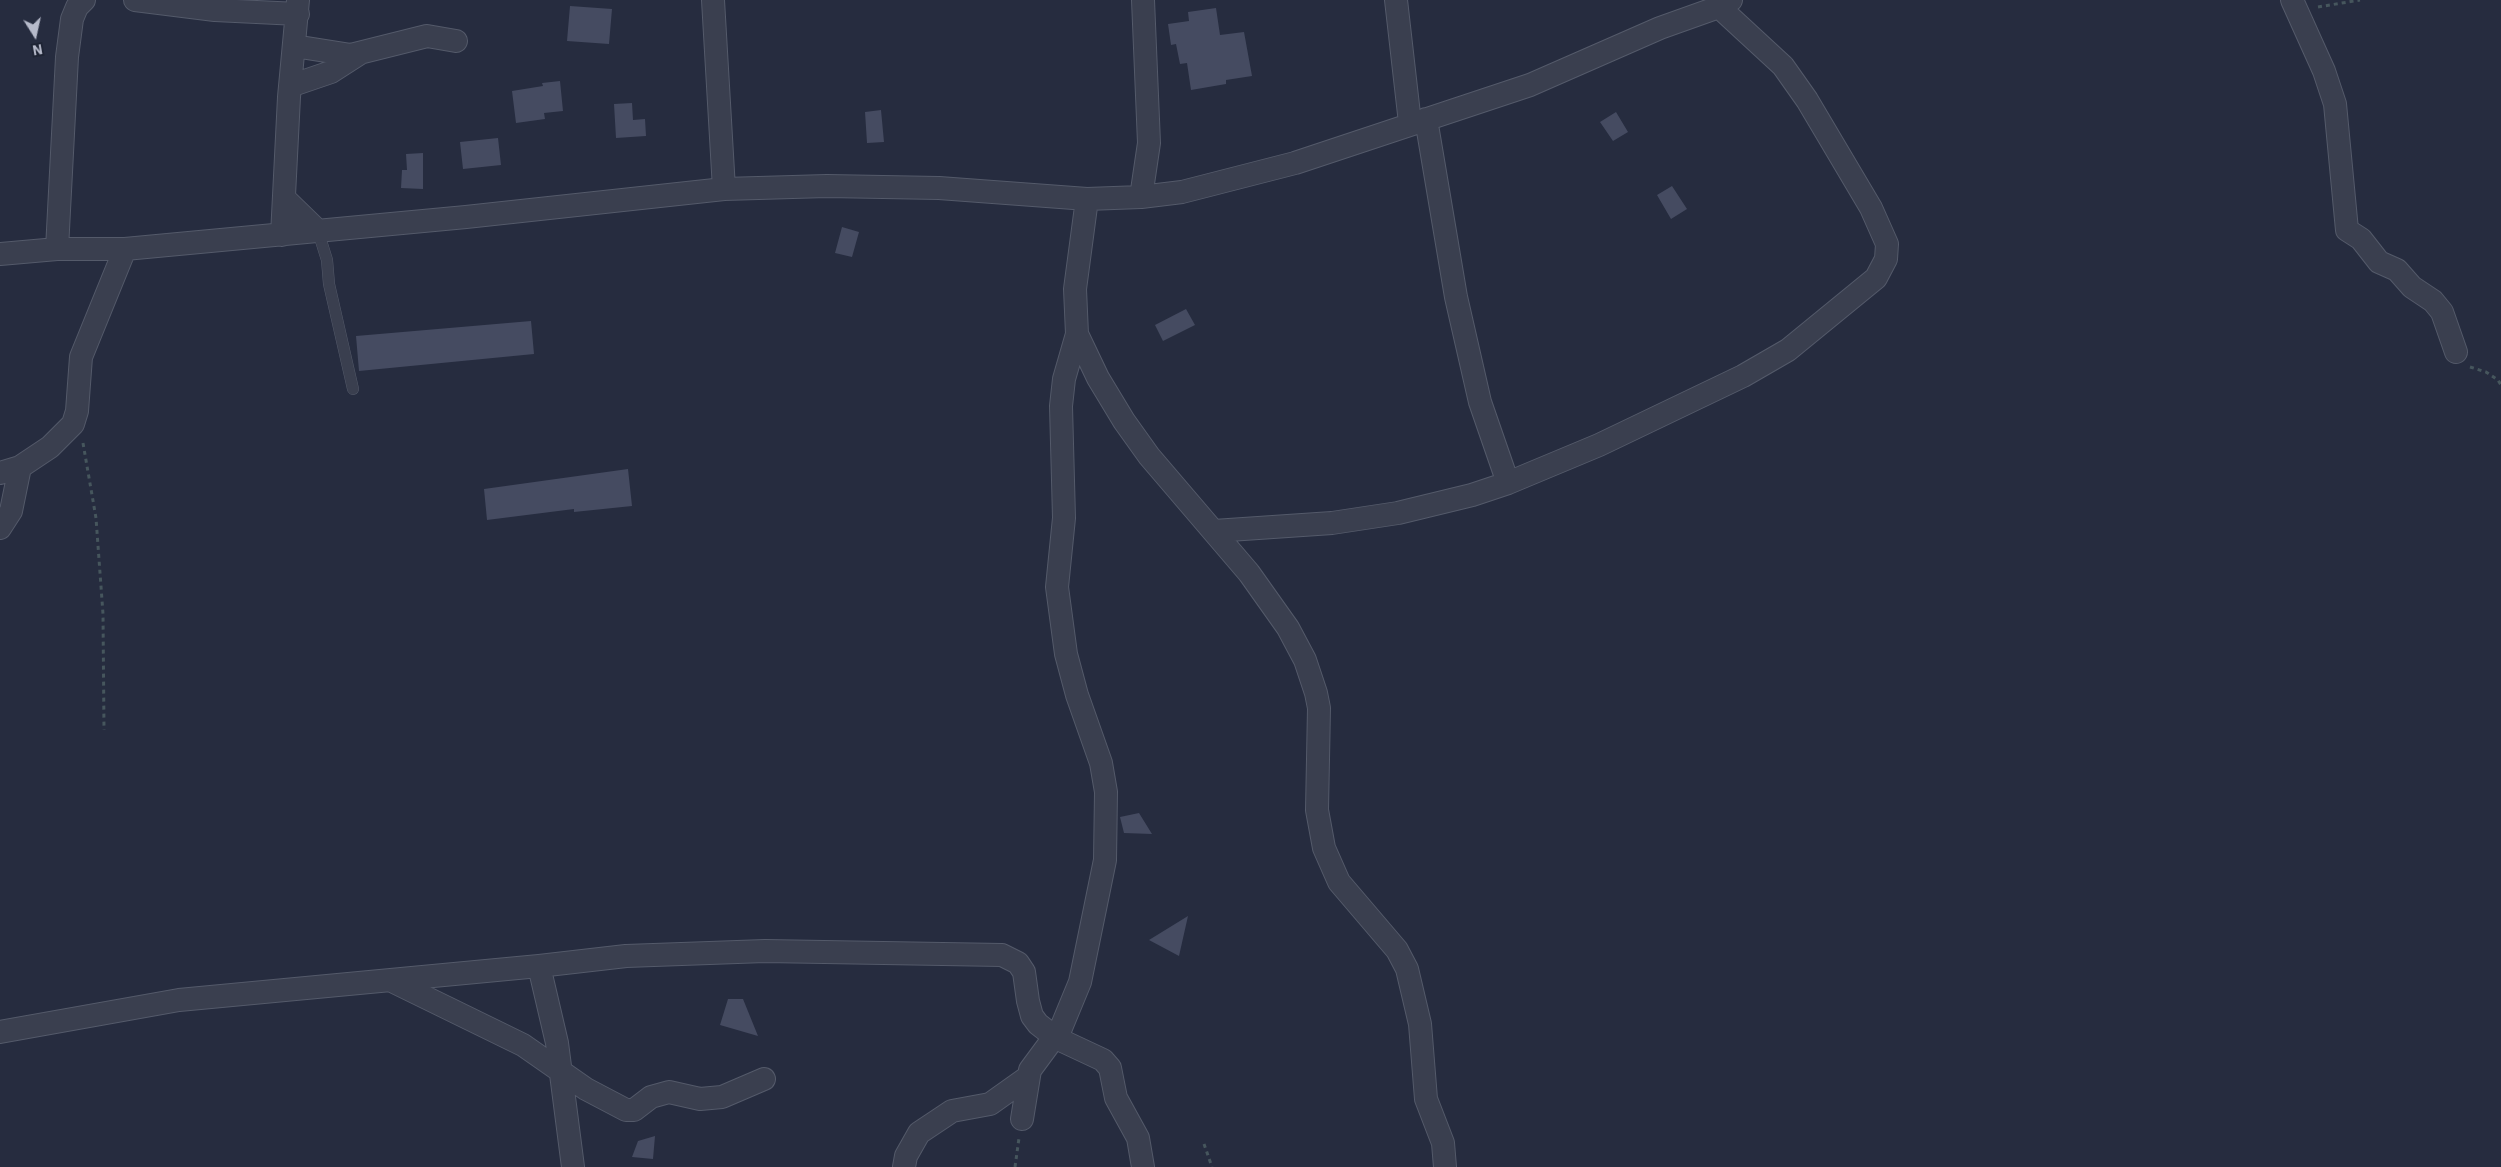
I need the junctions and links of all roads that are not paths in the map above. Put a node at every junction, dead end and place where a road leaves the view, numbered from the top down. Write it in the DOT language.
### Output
graph roads {
  1 [pos="84,0"];
  2 [pos="135,0"];
  3 [pos="713,0"];
  4 [pos="1143,0"];
  5 [pos="1396,0"];
  6 [pos="1725,3"];
  7 [pos="2294,5"];
  8 [pos="298,7"];
  9 [pos="456,41"];
  10 [pos="294,46"];
  11 [pos="359,54"];
  12 [pos="290,86"];
  13 [pos="1418,121"];
  14 [pos="724,189"];
  15 [pos="1141,197"];
  16 [pos="285,199"];
  17 [pos="1087,200"];
  18 [pos="318,231"];
  19 [pos="282,235"];
  20 [pos="125,249"];
  21 [pos="57,250"];
  22 [pos="0,254"];
  23 [pos="1077,334"];
  24 [pos="2456,352"];
  25 [pos="353,389"];
  26 [pos="10,470"];
  27 [pos="1508,483"];
  28 [pos="0,528"];
  29 [pos="1214,531"];
  30 [pos="539,966"];
  31 [pos="390,980"];
  32 [pos="0,1032"];
  33 [pos="1056,1038"];
  34 [pos="562,1073"];
  35 [pos="1028,1077"];
  36 [pos="764,1079"];
  37 [pos="1022,1119"];
  38 [pos="573,1167"];
  39 [pos="904,1167"];
  40 [pos="1143,1167"];
  41 [pos="1445,1167"];
  1 -- 21 [label="street"];
  2 -- 8 [label="street"];
  3 -- 14 [label="street"];
  4 -- 15 [label="street"];
  5 -- 13 [label="street"];
  6 -- 13 [label="street"];
  6 -- 27 [label="street"];
  7 -- 24 [label="street"];
  8 -- 10 [label="street"];
  9 -- 11 [label="street"];
  10 -- 11 [label="street"];
  10 -- 12 [label="street"];
  11 -- 12 [label="street"];
  12 -- 16 [label="street"];
  13 -- 15 [label="street"];
  13 -- 27 [label="street"];
  14 -- 17 [label="street"];
  14 -- 18 [label="street"];
  15 -- 17 [label="street"];
  16 -- 18 [label="street"];
  16 -- 19 [label="street"];
  17 -- 23 [label="street"];
  18 -- 19 [label="street"];
  18 -- 25 [label="lane"];
  19 -- 20 [label="street"];
  20 -- 21 [label="street"];
  20 -- 26 [label="street"];
  21 -- 22 [label="street"];
  23 -- 29 [label="street"];
  23 -- 33 [label="street"];
  26 -- 28 [label="street"];
  27 -- 29 [label="street"];
  29 -- 41 [label="street"];
  30 -- 31 [label="street"];
  30 -- 33 [label="street"];
  30 -- 34 [label="street"];
  31 -- 32 [label="street"];
  31 -- 34 [label="street"];
  33 -- 35 [label="street"];
  33 -- 40 [label="street"];
  34 -- 36 [label="street"];
  34 -- 38 [label="street"];
  35 -- 37 [label="street"];
  35 -- 39 [label="street"];
}
